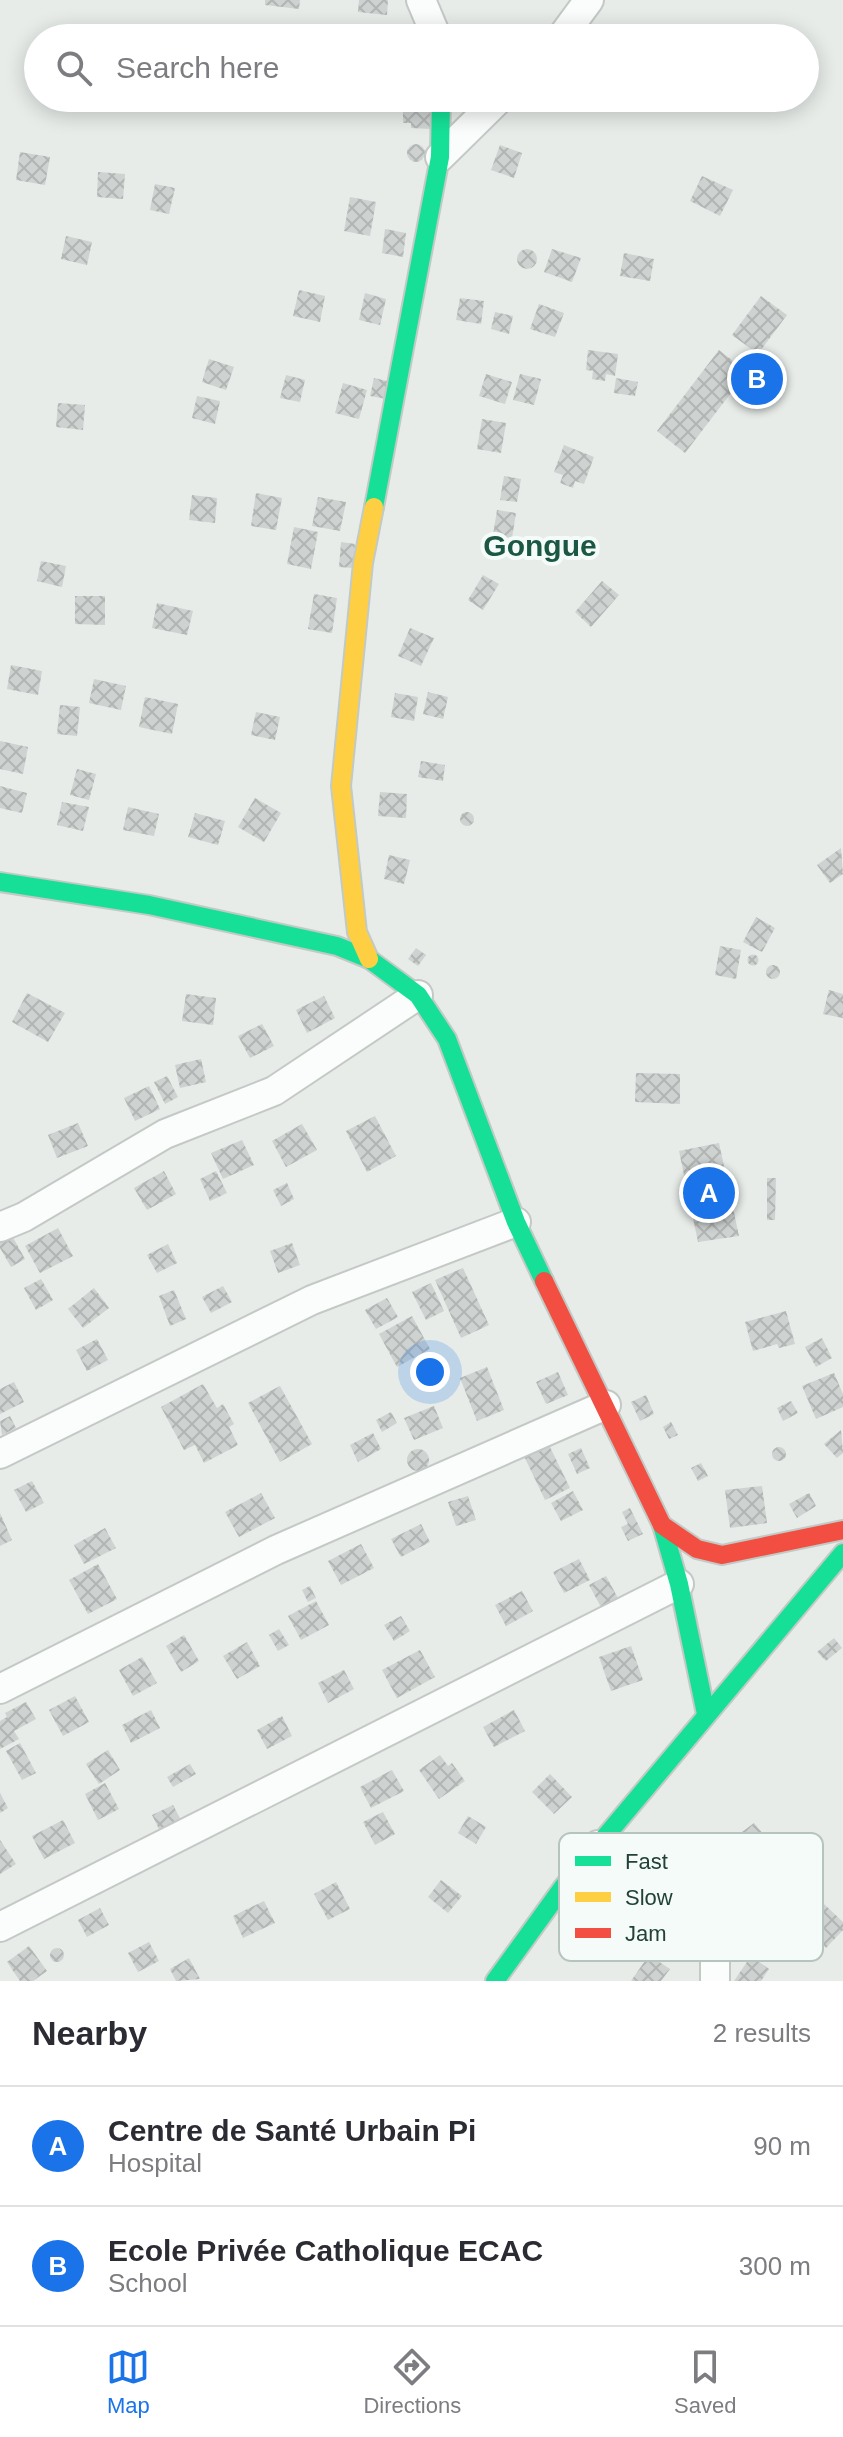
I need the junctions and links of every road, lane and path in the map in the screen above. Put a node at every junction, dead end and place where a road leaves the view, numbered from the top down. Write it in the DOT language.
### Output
graph roads {
  1 [pos="421,0"];
  2 [pos="589,0"];
  3 [pos="431,24"];
  4 [pos="571,24"];
  5 [pos="441,112"];
  6 [pos="486,112"];
  7 [pos="440,157"];
  8 [pos="0,882"];
  9 [pos="369,959"];
  10 [pos="418,995"];
  11 [pos="516,1222"];
  12 [pos="0,1227"];
  13 [pos="606,1405"];
  14 [pos="0,1454"];
  15 [pos="662,1525"];
  16 [pos="843,1530"];
  17 [pos="843,1553"];
  18 [pos="679,1584"];
  19 [pos="0,1689"];
  20 [pos="706,1714"];
  21 [pos="608,1833"];
  22 [pos="559,1896"];
  23 [pos="0,1927"];
  24 [pos="495,1981"];
  1 -- 3 [label="street"];
  2 -- 4 [label="street"];
  5 -- 7 [label="main road"];
  6 -- 7 [label="street"];
  7 -- 9 [label="main road"];
  8 -- 9 [label="main road"];
  9 -- 10 [label="main road"];
  10 -- 11 [label="main road"];
  10 -- 12 [label="street"];
  11 -- 13 [label="main road"];
  11 -- 14 [label="street"];
  13 -- 15 [label="main road"];
  13 -- 19 [label="street"];
  15 -- 16 [label="main road"];
  15 -- 18 [label="main road"];
  17 -- 20 [label="main road"];
  18 -- 20 [label="main road"];
  18 -- 23 [label="street"];
  20 -- 21 [label="main road"];
  22 -- 24 [label="main road"];
}
